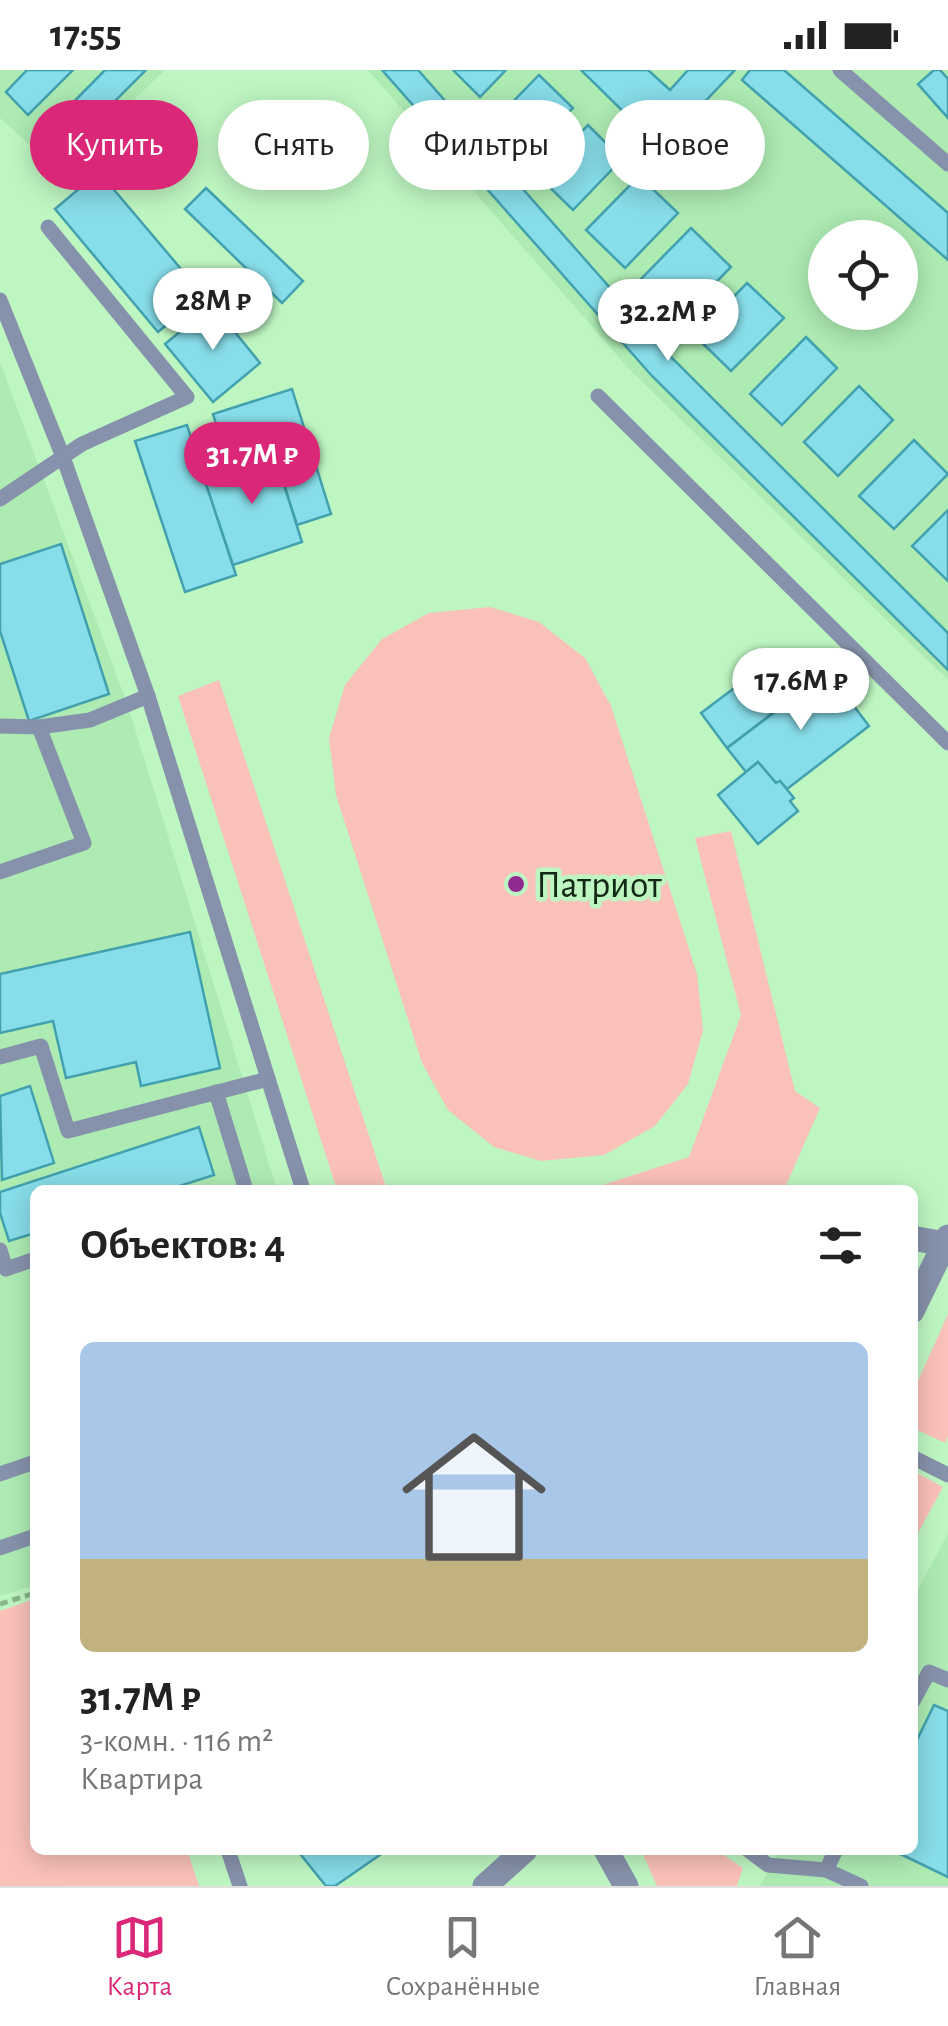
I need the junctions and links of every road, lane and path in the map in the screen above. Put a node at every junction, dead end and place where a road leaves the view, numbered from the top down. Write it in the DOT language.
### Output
graph roads {
  1 [pos="840,70"];
  2 [pos="948,164"];
  3 [pos="48,227"];
  4 [pos="0,300"];
  5 [pos="598,396"];
  6 [pos="63,458"];
  7 [pos="0,499"];
  8 [pos="148,696"];
  9 [pos="0,726"];
  10 [pos="39,727"];
  11 [pos="948,743"];
  12 [pos="0,872"];
  13 [pos="0,1057"];
  14 [pos="268,1079"];
  15 [pos="216,1092"];
  16 [pos="244,1185"];
  17 [pos="301,1185"];
  18 [pos="918,1238"];
  19 [pos="946,1240"];
  20 [pos="0,1250"];
  21 [pos="30,1261"];
  22 [pos="918,1299"];
  23 [pos="918,1460"];
  24 [pos="30,1464"];
  25 [pos="0,1474"];
  26 [pos="948,1475"];
  27 [pos="30,1538"];
  28 [pos="0,1548"];
  29 [pos="30,1595"];
  30 [pos="0,1604"];
  31 [pos="948,1680"];
  32 [pos="918,1692"];
  33 [pos="230,1855"];
  34 [pos="519,1855"];
  35 [pos="609,1855"];
  36 [pos="755,1855"];
  37 [pos="834,1855"];
  38 [pos="826,1870"];
  39 [pos="240,1886"];
  40 [pos="486,1886"];
  41 [pos="626,1886"];
  42 [pos="861,1886"];
  1 -- 2 [label="lane"];
  3 -- 6 [label="lane"];
  4 -- 6 [label="lane"];
  5 -- 11 [label="lane"];
  6 -- 7 [label="lane"];
  6 -- 8 [label="lane"];
  8 -- 10 [label="lane"];
  8 -- 14 [label="lane"];
  9 -- 10 [label="lane"];
  10 -- 12 [label="lane"];
  13 -- 15 [label="lane"];
  14 -- 15 [label="lane"];
  14 -- 17 [label="lane"];
  15 -- 16 [label="lane"];
  18 -- 19 [label="street"];
  19 -- 22 [label="street"];
  20 -- 21 [label="lane"];
  23 -- 26 [label="lane"];
  24 -- 25 [label="lane"];
  27 -- 28 [label="lane"];
  29 -- 30 [label="path"];
  31 -- 32 [label="lane"];
  33 -- 39 [label="lane"];
  34 -- 40 [label="street"];
  35 -- 41 [label="street"];
  36 -- 38 [label="lane"];
  37 -- 38 [label="lane"];
  38 -- 42 [label="lane"];
}
